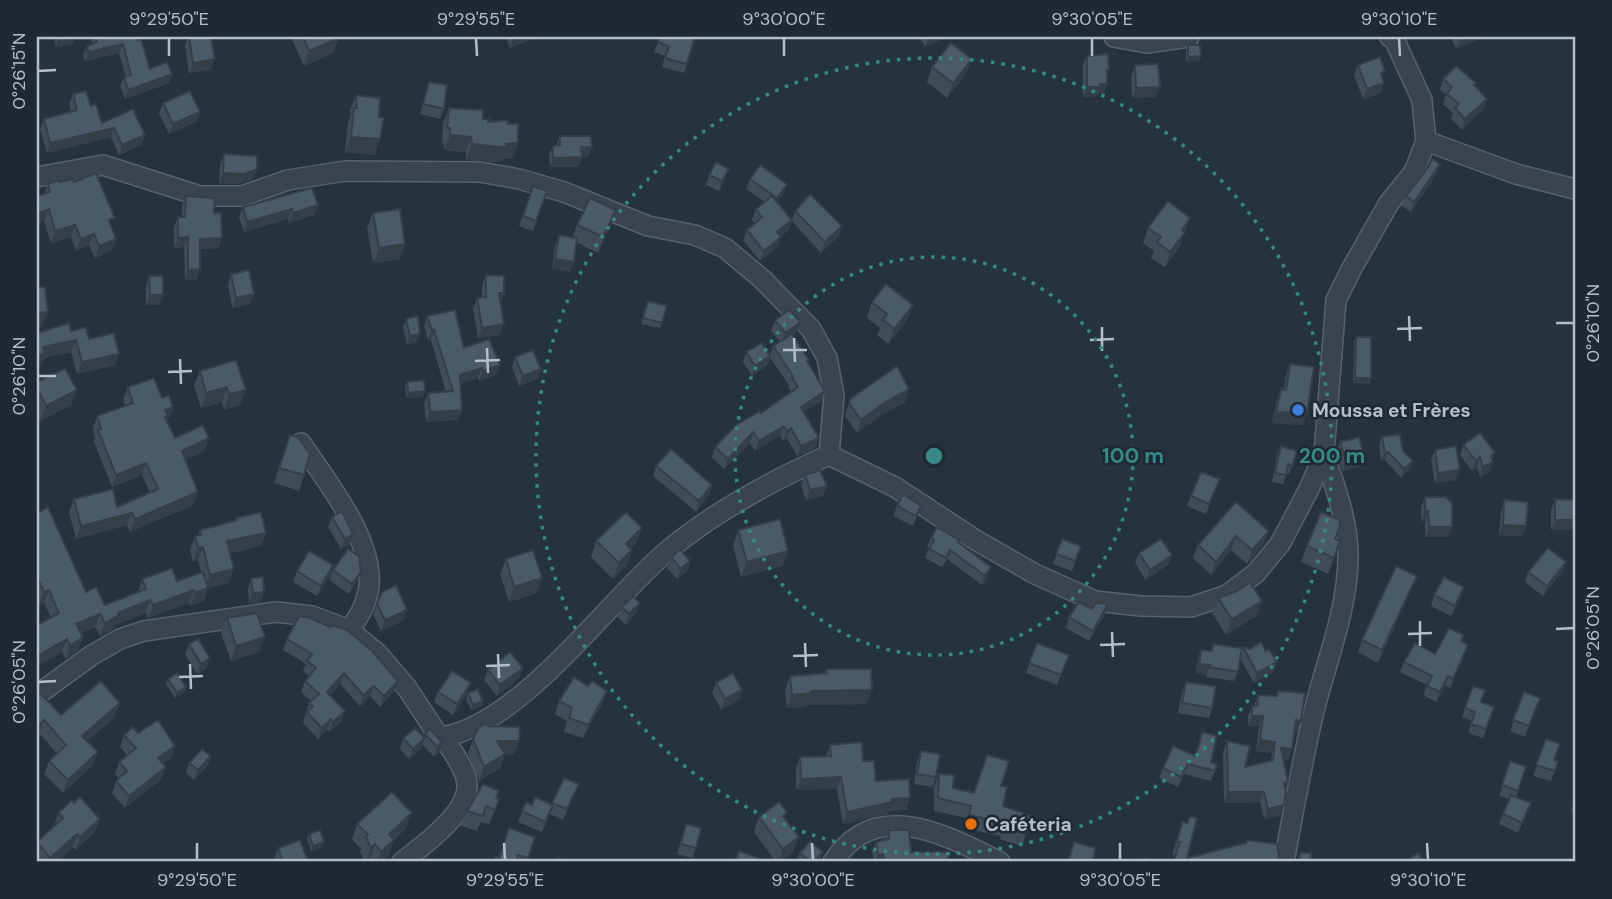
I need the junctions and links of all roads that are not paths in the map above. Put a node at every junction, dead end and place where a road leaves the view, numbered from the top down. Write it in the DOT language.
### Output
graph roads {
  1 [pos="1114,37"];
  2 [pos="1189,37"];
  3 [pos="1390,37"];
  4 [pos="1426,141"];
  5 [pos="37,177"];
  6 [pos="1575,189"];
  7 [pos="301,443"];
  8 [pos="1324,454"];
  9 [pos="829,455"];
  10 [pos="349,630"];
  11 [pos="37,695"];
  12 [pos="443,737"];
  13 [pos="402,862"];
  14 [pos="833,862"];
  15 [pos="1000,862"];
  16 [pos="1284,862"];
  1 -- 2 [label="street"];
  3 -- 4 [label="street"];
  4 -- 6 [label="street"];
  4 -- 8 [label="street"];
  5 -- 9 [label="street"];
  7 -- 10 [label="street"];
  8 -- 9 [label="street"];
  8 -- 16 [label="street"];
  9 -- 12 [label="street"];
  10 -- 11 [label="street"];
  10 -- 12 [label="street"];
  12 -- 13 [label="street"];
  14 -- 15 [label="street"];
}
